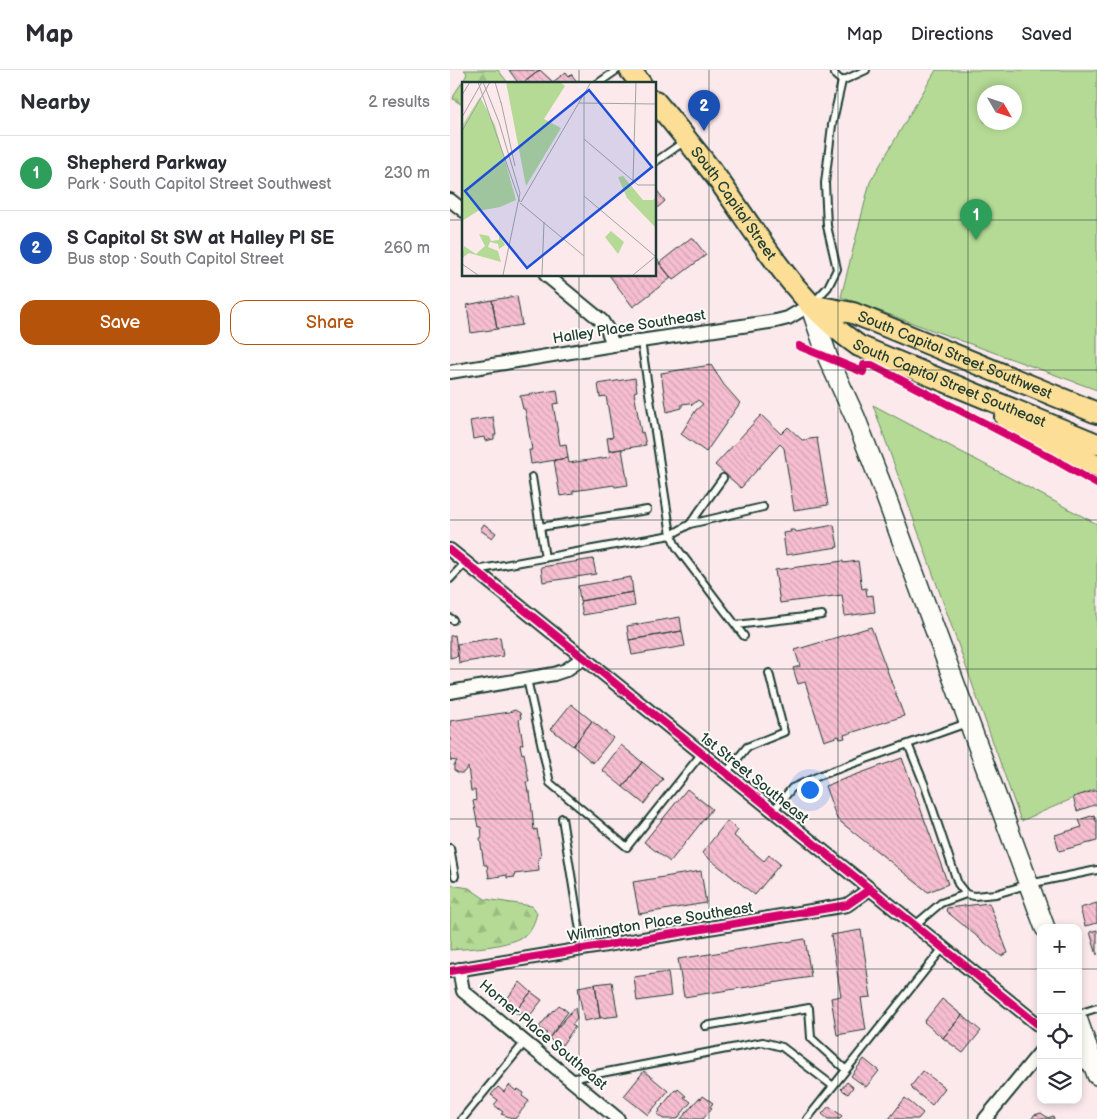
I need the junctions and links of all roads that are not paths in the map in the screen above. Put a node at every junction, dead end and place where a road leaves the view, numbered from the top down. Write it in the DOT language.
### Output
graph roads {
  1 [pos="616,70"];
  2 [pos="630,70"];
  3 [pos="833,70"];
  4 [pos="866,70"];
  5 [pos="842,80"];
  6 [pos="600,82"];
  7 [pos="640,82"];
  8 [pos="656,102"];
  9 [pos="686,140"];
  10 [pos="656,161"];
  11 [pos="450,200"];
  12 [pos="462,209"];
  13 [pos="547,276"];
  14 [pos="810,306"];
  15 [pos="641,341"];
  16 [pos="613,345"];
  17 [pos="450,372"];
  18 [pos="959,388"];
  19 [pos="1097,413"];
  20 [pos="1097,444"];
  21 [pos="1097,466"];
  22 [pos="532,477"];
  23 [pos="723,478"];
  24 [pos="763,507"];
  25 [pos="647,510"];
  26 [pos="690,524"];
  27 [pos="540,527"];
  28 [pos="671,535"];
  29 [pos="450,550"];
  30 [pos="545,558"];
  31 [pos="470,566"];
  32 [pos="450,579"];
  33 [pos="822,615"];
  34 [pos="736,625"];
  35 [pos="744,636"];
  36 [pos="583,658"];
  37 [pos="769,673"];
  38 [pos="527,679"];
  39 [pos="450,692"];
  40 [pos="968,723"];
  41 [pos="908,744"];
  42 [pos="702,753"];
  43 [pos="726,773"];
  44 [pos="773,811"];
  45 [pos="562,818"];
  46 [pos="450,848"];
  47 [pos="1097,870"];
  48 [pos="455,876"];
  49 [pos="1029,884"];
  50 [pos="870,889"];
  51 [pos="966,894"];
  52 [pos="1044,924"];
  53 [pos="915,925"];
  54 [pos="943,948"];
  55 [pos="583,949"];
  56 [pos="454,970"];
  57 [pos="1097,1008"];
  58 [pos="1082,1013"];
  59 [pos="1037,1023"];
  60 [pos="705,1026"];
  61 [pos="1082,1033"];
  62 [pos="524,1042"];
  63 [pos="1037,1056"];
  64 [pos="1080,1059"];
  65 [pos="846,1070"];
  66 [pos="1096,1073"];
  67 [pos="570,1079"];
  68 [pos="833,1086"];
  69 [pos="462,1119"];
  70 [pos="618,1119"];
  71 [pos="808,1119"];
  72 [pos="985,1119"];
  1 -- 6 [label="lane"];
  2 -- 7 [label="main road"];
  3 -- 5 [label="lane"];
  4 -- 5 [label="lane"];
  5 -- 14 [label="lane"];
  8 -- 9 [label="main road, South Capitol Street"];
  9 -- 10 [label="lane"];
  9 -- 14 [label="main road, South Capitol Street"];
  11 -- 12 [label="street"];
  13 -- 16 [label="street"];
  14 -- 15 [label="street, Halley Place Southeast"];
  14 -- 18 [label="main road, South Capitol Street Southeast"];
  14 -- 19 [label="main road, South Capitol Street Southwest"];
  14 -- 40 [label="main road"];
  15 -- 16 [label="street, Halley Place Southeast"];
  15 -- 28 [label="lane"];
  16 -- 17 [label="street, Halley Place Southeast"];
  18 -- 20 [label="main road, South Capitol Street Southeast"];
  18 -- 21 [label="main road"];
  22 -- 27 [label="lane"];
  23 -- 26 [label="lane"];
  24 -- 26 [label="lane"];
  25 -- 27 [label="lane"];
  26 -- 28 [label="lane"];
  27 -- 30 [label="lane"];
  28 -- 30 [label="lane"];
  28 -- 34 [label="lane"];
  29 -- 31 [label="street, 1st Street Southeast"];
  30 -- 31 [label="lane"];
  31 -- 32 [label="lane"];
  31 -- 36 [label="street, 1st Street Southeast"];
  33 -- 34 [label="lane"];
  34 -- 35 [label="lane"];
  36 -- 38 [label="street"];
  36 -- 42 [label="street, 1st Street Southeast"];
  37 -- 43 [label="lane"];
  38 -- 39 [label="street"];
  38 -- 42 [label="lane"];
  40 -- 41 [label="lane"];
  40 -- 49 [label="main road"];
  41 -- 44 [label="lane"];
  41 -- 51 [label="lane"];
  42 -- 43 [label="street, 1st Street Southeast"];
  43 -- 44 [label="street, 1st Street Southeast"];
  44 -- 50 [label="street, 1st Street Southeast"];
  45 -- 55 [label="lane"];
  46 -- 48 [label="lane"];
  47 -- 49 [label="lane"];
  49 -- 51 [label="lane"];
  49 -- 52 [label="main road"];
  50 -- 53 [label="street, 1st Street Southeast"];
  50 -- 55 [label="street, Wilmington Place Southeast"];
  51 -- 53 [label="lane"];
  53 -- 54 [label="street, 1st Street Southeast"];
  54 -- 59 [label="street, 1st Street Southeast"];
  54 -- 65 [label="lane"];
  55 -- 56 [label="street, Wilmington Place Southeast"];
  56 -- 62 [label="street, Horner Place Southeast"];
  57 -- 58 [label="lane"];
  60 -- 65 [label="lane"];
  61 -- 66 [label="main road"];
  62 -- 67 [label="street, Horner Place Southeast"];
  62 -- 69 [label="lane"];
  63 -- 72 [label="street"];
  64 -- 66 [label="street"];
  65 -- 68 [label="lane"];
  67 -- 68 [label="lane"];
  67 -- 70 [label="street, Horner Place Southeast"];
  68 -- 71 [label="lane"];
}
